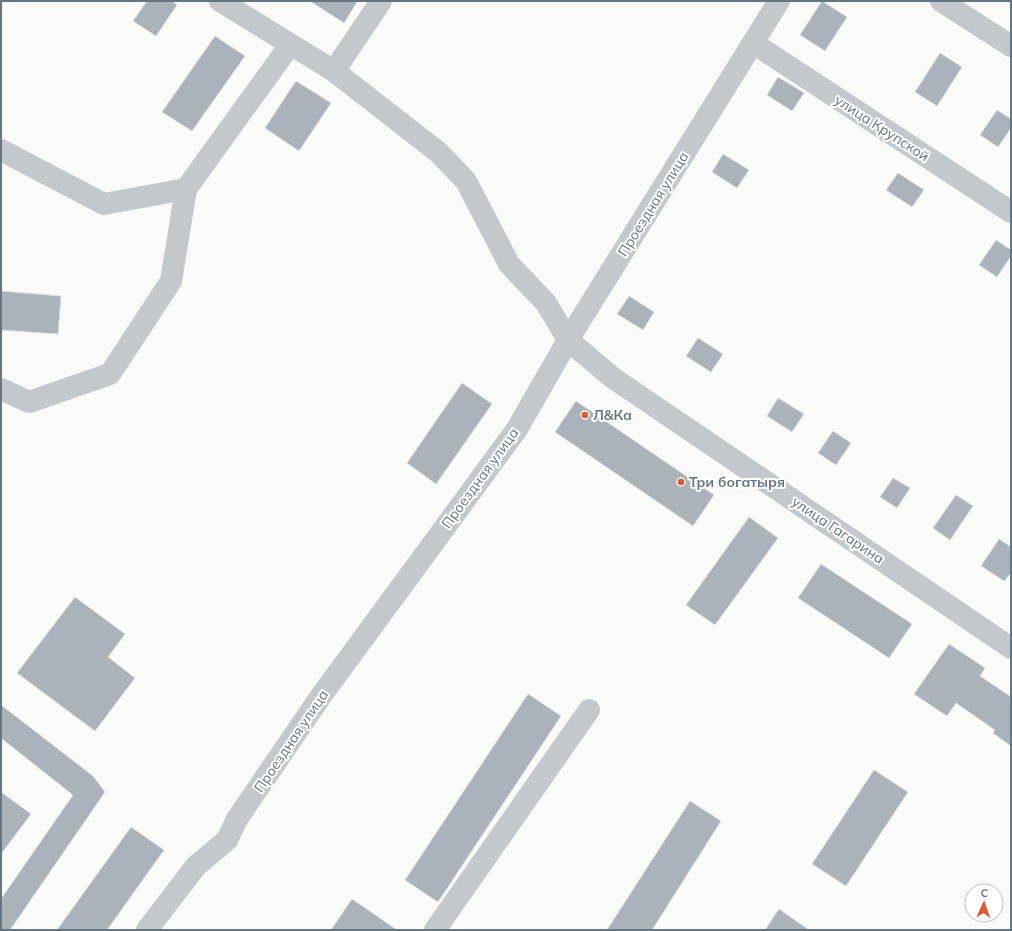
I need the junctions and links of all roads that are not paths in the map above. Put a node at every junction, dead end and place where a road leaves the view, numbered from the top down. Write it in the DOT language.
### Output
graph roads {
  1 [pos="220,1"];
  2 [pos="381,1"];
  3 [pos="779,1"];
  4 [pos="941,1"];
  5 [pos="753,43"];
  6 [pos="290,45"];
  7 [pos="1011,46"];
  8 [pos="334,71"];
  9 [pos="1,150"];
  10 [pos="186,189"];
  11 [pos="1011,212"];
  12 [pos="568,340"];
  13 [pos="1,390"];
  14 [pos="1011,648"];
  15 [pos="589,710"];
  16 [pos="147,930"];
  17 [pos="435,930"];
  1 -- 6 [label="street, улица Гагарина"];
  2 -- 8 [label="street"];
  3 -- 5 [label="street, Проездная улица"];
  4 -- 7 [label="street"];
  5 -- 11 [label="street, улица Крупской"];
  5 -- 12 [label="street, Проездная улица"];
  6 -- 8 [label="street, улица Гагарина"];
  6 -- 10 [label="street"];
  8 -- 12 [label="street, улица Гагарина"];
  9 -- 10 [label="street"];
  10 -- 13 [label="street"];
  12 -- 14 [label="street, улица Гагарина"];
  12 -- 16 [label="street, Проездная улица"];
  15 -- 17 [label="street"];
}
